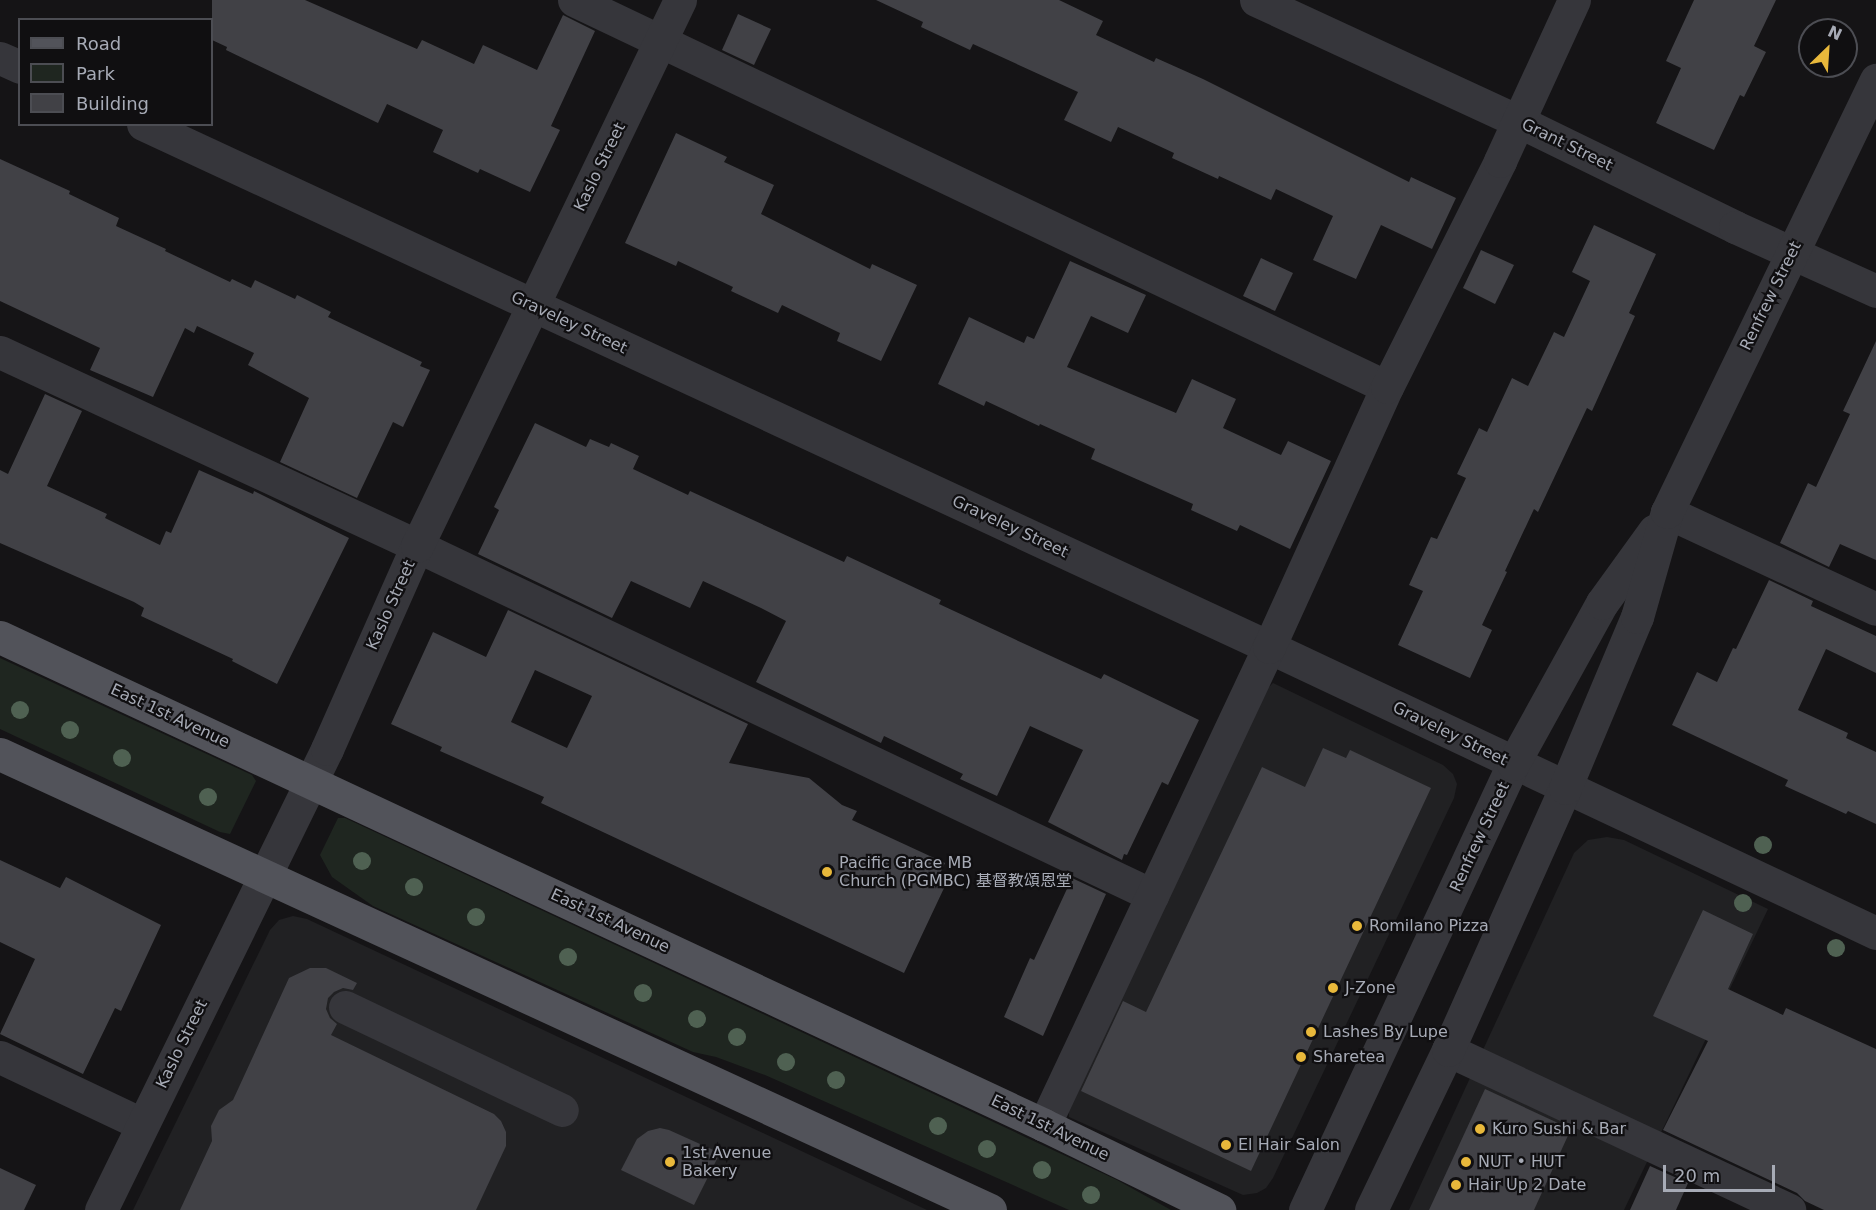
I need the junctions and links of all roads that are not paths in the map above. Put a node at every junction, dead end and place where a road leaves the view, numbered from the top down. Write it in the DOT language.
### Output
graph roads {
  1 [pos="574,0"];
  2 [pos="680,0"];
  3 [pos="1256,0"];
  4 [pos="1574,0"];
  5 [pos="661,40"];
  6 [pos="0,58"];
  7 [pos="18,66"];
  8 [pos="1876,80"];
  9 [pos="1518,121"];
  10 [pos="147,126"];
  11 [pos="1791,253"];
  12 [pos="1876,291"];
  13 [pos="533,306"];
  14 [pos="0,352"];
  15 [pos="1387,387"];
  16 [pos="1667,512"];
  17 [pos="417,546"];
  18 [pos="1876,609"];
  19 [pos="0,637"];
  20 [pos="1269,647"];
  21 [pos="0,754"];
  22 [pos="1514,764"];
  23 [pos="312,781"];
  24 [pos="1565,788"];
  25 [pos="263,878"];
  26 [pos="1152,895"];
  27 [pos="1876,933"];
  28 [pos="345,1007"];
  29 [pos="1448,1050"];
  30 [pos="0,1057"];
  31 [pos="562,1110"];
  32 [pos="142,1124"];
  33 [pos="1044,1125"];
  34 [pos="101,1210"];
  35 [pos="990,1210"];
  36 [pos="1219,1210"];
  37 [pos="1305,1210"];
  38 [pos="1371,1210"];
  39 [pos="1790,1210"];
  1 -- 5 [label="street"];
  2 -- 5 [label="street, Kaslo Street"];
  3 -- 9 [label="street, Grant Street"];
  4 -- 9 [label="street"];
  5 -- 13 [label="street, Kaslo Street"];
  5 -- 15 [label="street"];
  6 -- 7 [label="street"];
  8 -- 11 [label="street, Renfrew Street"];
  9 -- 11 [label="street, Grant Street"];
  9 -- 15 [label="street"];
  10 -- 13 [label="street, Graveley Street"];
  11 -- 12 [label="street, Grant Street"];
  11 -- 16 [label="street, Renfrew Street"];
  13 -- 17 [label="street, Kaslo Street"];
  13 -- 20 [label="street, Graveley Street"];
  14 -- 17 [label="street"];
  15 -- 20 [label="street"];
  16 -- 18 [label="street"];
  16 -- 22 [label="street, Renfrew Street"];
  16 -- 24 [label="street, Renfrew Street"];
  17 -- 23 [label="street, Kaslo Street"];
  17 -- 26 [label="street"];
  19 -- 23 [label="main road, East 1st Avenue"];
  20 -- 22 [label="street, Graveley Street"];
  20 -- 26 [label="street"];
  21 -- 25 [label="main road"];
  22 -- 24 [label="street, Graveley Street"];
  22 -- 37 [label="street, Renfrew Street"];
  23 -- 25 [label="street, Kaslo Street"];
  23 -- 33 [label="main road, East 1st Avenue"];
  24 -- 27 [label="street, Graveley Street"];
  24 -- 29 [label="street, Renfrew Street"];
  25 -- 32 [label="street, Kaslo Street"];
  25 -- 35 [label="main road"];
  26 -- 33 [label="street"];
  28 -- 31 [label="street"];
  29 -- 38 [label="street, Renfrew Street"];
  29 -- 39 [label="street"];
  30 -- 32 [label="street"];
  32 -- 34 [label="street, Kaslo Street"];
  33 -- 36 [label="main road, East 1st Avenue"];
}
